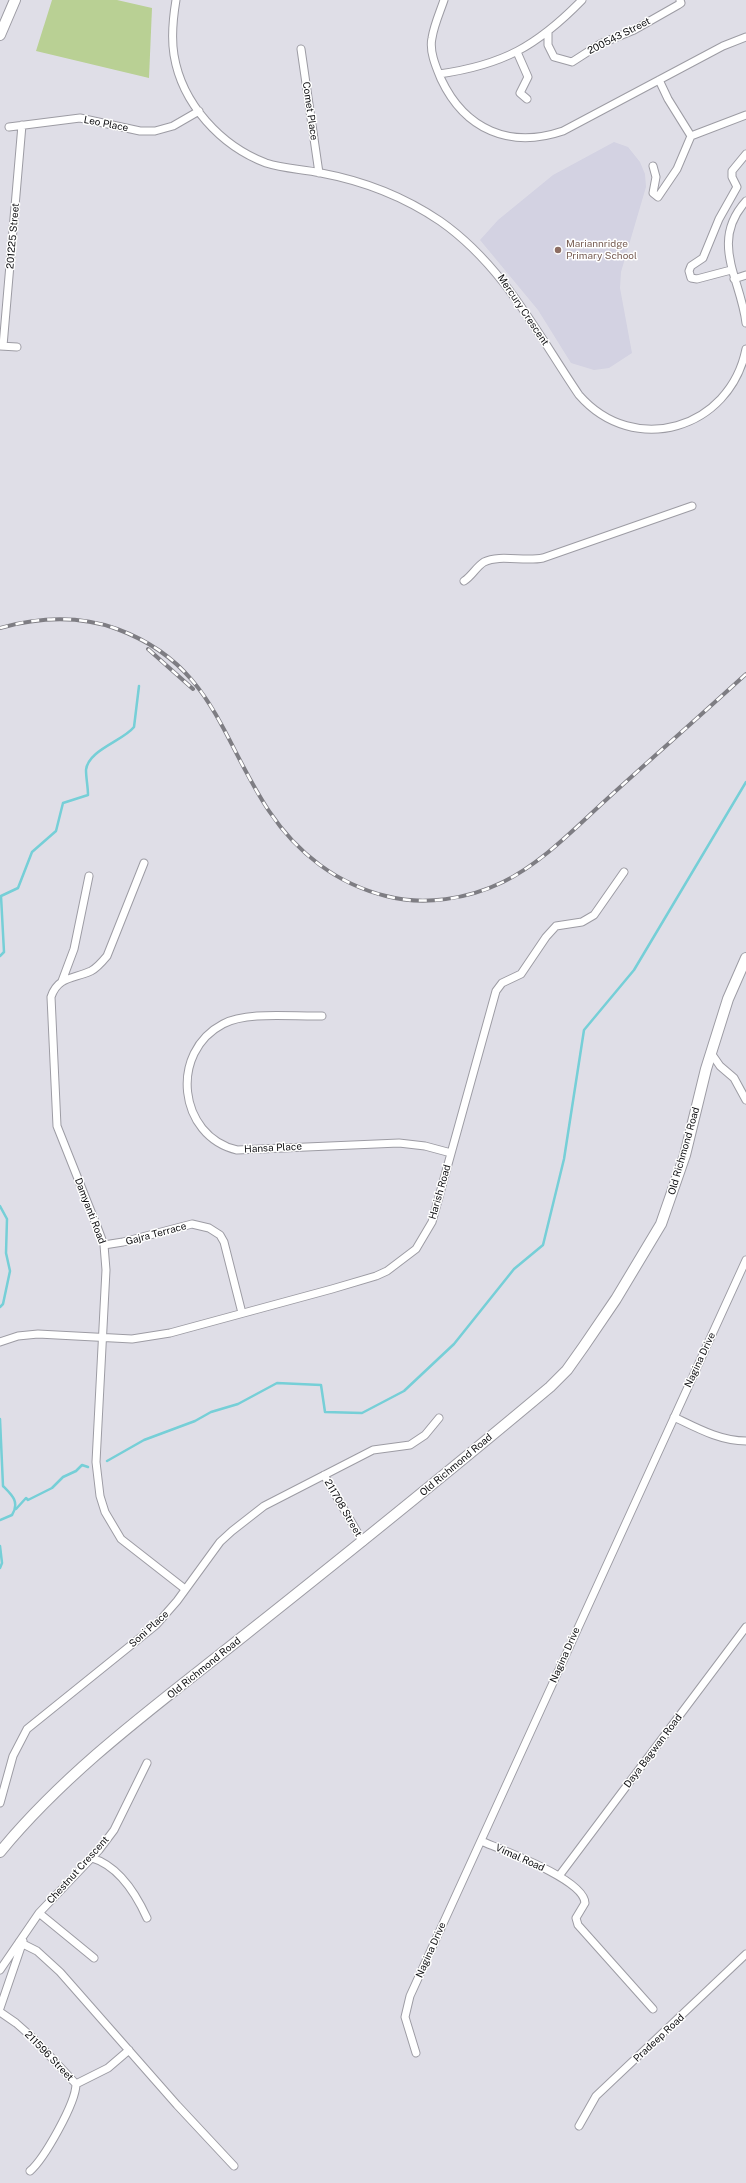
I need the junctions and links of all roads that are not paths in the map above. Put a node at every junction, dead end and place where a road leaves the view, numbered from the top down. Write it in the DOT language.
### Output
graph roads {
  1 [pos="15,0"];
  2 [pos="175,0"];
  3 [pos="444,0"];
  4 [pos="582,0"];
  5 [pos="680,0"];
  6 [pos="548,33"];
  7 [pos="0,35"];
  8 [pos="744,39"];
  9 [pos="301,49"];
  10 [pos="517,52"];
  11 [pos="438,74"];
  12 [pos="659,80"];
  13 [pos="527,99"];
  14 [pos="199,111"];
  15 [pos="746,115"];
  16 [pos="22,125"];
  17 [pos="8,127"];
  18 [pos="690,136"];
  19 [pos="746,154"];
  20 [pos="653,166"];
  21 [pos="319,173"];
  22 [pos="746,201"];
  23 [pos="732,270"];
  24 [pos="746,275"];
  25 [pos="734,279"];
  26 [pos="746,323"];
  27 [pos="2,346"];
  28 [pos="17,347"];
  29 [pos="746,349"];
  30 [pos="692,506"];
  31 [pos="464,581"];
  32 [pos="144,863"];
  33 [pos="624,872"];
  34 [pos="89,876"];
  35 [pos="746,958"];
  36 [pos="62,981"];
  37 [pos="322,1016"];
  38 [pos="711,1053"];
  39 [pos="746,1100"];
  40 [pos="451,1153"];
  41 [pos="104,1246"];
  42 [pos="746,1260"];
  43 [pos="242,1313"];
  44 [pos="102,1338"];
  45 [pos="0,1342"];
  46 [pos="674,1417"];
  47 [pos="438,1418"];
  48 [pos="746,1441"];
  49 [pos="324,1475"];
  50 [pos="363,1542"];
  51 [pos="185,1590"];
  52 [pos="746,1627"];
  53 [pos="147,1763"];
  54 [pos="0,1802"];
  55 [pos="481,1841"];
  56 [pos="0,1852"];
  57 [pos="92,1858"];
  58 [pos="559,1876"];
  59 [pos="39,1913"];
  60 [pos="148,1918"];
  61 [pos="21,1942"];
  62 [pos="746,1954"];
  63 [pos="94,1958"];
  64 [pos="0,1970"];
  65 [pos="11,1977"];
  66 [pos="0,2008"];
  67 [pos="653,2009"];
  68 [pos="0,2012"];
  69 [pos="129,2050"];
  70 [pos="416,2053"];
  71 [pos="76,2084"];
  72 [pos="579,2126"];
  73 [pos="234,2166"];
  74 [pos="30,2171"];
  1 -- 7 [label="street"];
  2 -- 14 [label="street, Mercury Crescent"];
  3 -- 11 [label="street"];
  4 -- 6 [label="street"];
  5 -- 6 [label="street, 200543 Street"];
  6 -- 10 [label="street"];
  8 -- 12 [label="street"];
  9 -- 21 [label="street, Comet Place"];
  10 -- 11 [label="street"];
  10 -- 13 [label="street"];
  11 -- 12 [label="street"];
  12 -- 18 [label="street"];
  14 -- 16 [label="street, Leo Place"];
  14 -- 21 [label="street, Mercury Crescent"];
  15 -- 18 [label="street"];
  16 -- 17 [label="street, Leo Place"];
  16 -- 27 [label="street, 201225 Street"];
  18 -- 20 [label="street"];
  19 -- 23 [label="street"];
  21 -- 29 [label="street, Mercury Crescent"];
  22 -- 23 [label="street"];
  23 -- 25 [label="street"];
  24 -- 25 [label="street"];
  25 -- 26 [label="street"];
  27 -- 28 [label="street, 201225 Street"];
  30 -- 31 [label="street"];
  32 -- 36 [label="street"];
  33 -- 40 [label="street, Harish Road"];
  34 -- 36 [label="street, Damyanti Road"];
  35 -- 38 [label="street, Old Richmond Road"];
  36 -- 41 [label="street, Damyanti Road"];
  37 -- 40 [label="street, Hansa Place"];
  38 -- 39 [label="street"];
  38 -- 50 [label="street, Old Richmond Road"];
  40 -- 43 [label="street, Harish Road"];
  41 -- 43 [label="street, Gajra Terrace"];
  41 -- 44 [label="street, Damyanti Road"];
  42 -- 46 [label="street, Nagina Drive"];
  43 -- 44 [label="street, Harish Road"];
  44 -- 45 [label="street, Harish Road"];
  44 -- 51 [label="street, Damyanti Road"];
  46 -- 48 [label="street"];
  46 -- 55 [label="street, Nagina Drive"];
  47 -- 49 [label="street, Soni Place"];
  49 -- 50 [label="street, 211708 Street"];
  49 -- 51 [label="street, Soni Place"];
  50 -- 56 [label="street, Old Richmond Road"];
  51 -- 54 [label="street, Soni Place"];
  52 -- 58 [label="street, Daya Bagwan Road"];
  53 -- 57 [label="street, Chestnut Crescent"];
  55 -- 58 [label="street, Vimal Road"];
  55 -- 70 [label="street, Nagina Drive"];
  57 -- 59 [label="street, Chestnut Crescent"];
  57 -- 60 [label="street"];
  58 -- 67 [label="street, Vimal Road"];
  59 -- 61 [label="street, Chestnut Crescent"];
  59 -- 63 [label="street"];
  61 -- 64 [label="street, Chestnut Crescent"];
  61 -- 65 [label="street, Chestnut Crescent"];
  61 -- 69 [label="street"];
  62 -- 72 [label="street, Pradeep Road"];
  64 -- 65 [label="street"];
  65 -- 66 [label="street, Chestnut Crescent"];
  68 -- 71 [label="street, 211596 Street"];
  69 -- 71 [label="street"];
  69 -- 73 [label="street"];
  71 -- 74 [label="street, 211596 Street"];
}
